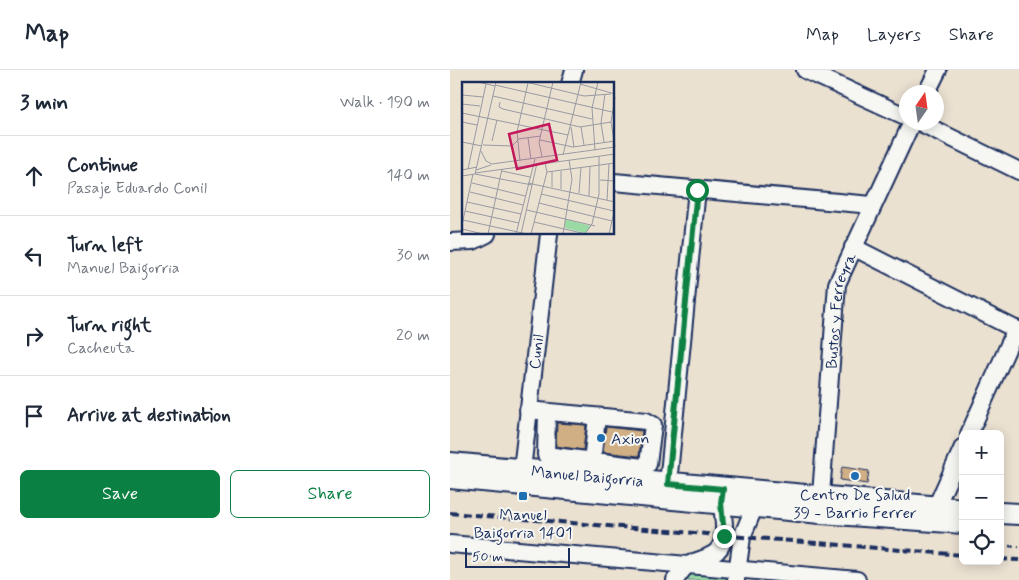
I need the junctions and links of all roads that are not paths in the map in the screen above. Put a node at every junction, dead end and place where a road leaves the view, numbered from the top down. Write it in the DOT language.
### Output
graph roads {
  1 [pos="805,70"];
  2 [pos="938,70"];
  3 [pos="930,85"];
  4 [pos="899,114"];
  5 [pos="908,130"];
  6 [pos="935,130"];
  7 [pos="1019,171"];
  8 [pos="615,182"];
  9 [pos="697,190"];
  10 [pos="872,205"];
  11 [pos="484,235"];
  12 [pos="549,235"];
  13 [pos="450,242"];
  14 [pos="853,248"];
  15 [pos="1018,330"];
  16 [pos="528,410"];
  17 [pos="547,412"];
  18 [pos="597,416"];
  19 [pos="971,430"];
  20 [pos="959,456"];
  21 [pos="450,463"];
  22 [pos="522,470"];
  23 [pos="564,473"];
  24 [pos="590,476"];
  25 [pos="450,478"];
  26 [pos="614,478"];
  27 [pos="668,484"];
  28 [pos="722,496"];
  29 [pos="757,499"];
  30 [pos="820,505"];
  31 [pos="959,511"];
  32 [pos="1004,513"];
  33 [pos="932,514"];
  34 [pos="1019,514"];
  35 [pos="959,522"];
  36 [pos="1004,526"];
  37 [pos="1019,527"];
  38 [pos="450,544"];
  39 [pos="687,566"];
  40 [pos="736,575"];
  41 [pos="762,576"];
  42 [pos="675,580"];
  43 [pos="855,580"];
  1 -- 4 [label="street"];
  2 -- 3 [label="street"];
  5 -- 10 [label="street, Bustos y Ferreyra"];
  6 -- 7 [label="street"];
  8 -- 9 [label="street"];
  9 -- 10 [label="street"];
  9 -- 27 [label="street"];
  10 -- 14 [label="street, Bustos y Ferreyra"];
  11 -- 13 [label="street"];
  12 -- 16 [label="street, Cunil"];
  14 -- 15 [label="street"];
  14 -- 30 [label="street, Bustos y Ferreyra"];
  15 -- 19 [label="street"];
  16 -- 17 [label="street"];
  16 -- 22 [label="street, Cunil"];
  17 -- 18 [label="street"];
  17 -- 23 [label="street"];
  18 -- 24 [label="street"];
  18 -- 26 [label="street"];
  20 -- 33 [label="street"];
  21 -- 22 [label="main road, Manuel Baigorria"];
  22 -- 23 [label="main road, Manuel Baigorria"];
  23 -- 24 [label="main road, Manuel Baigorria"];
  23 -- 24 [label="street"];
  23 -- 25 [label="main road, Manuel Baigorria"];
  24 -- 26 [label="main road, Manuel Baigorria"];
  24 -- 26 [label="street"];
  26 -- 27 [label="main road, Manuel Baigorria"];
  26 -- 28 [label="main road, Manuel Baigorria"];
  27 -- 28 [label="main road, Manuel Baigorria"];
  28 -- 29 [label="main road, Manuel Baigorria"];
  28 -- 39 [label="street"];
  29 -- 30 [label="main road, Manuel Baigorria"];
  29 -- 40 [label="street"];
  30 -- 33 [label="main road, Manuel Baigorria"];
  31 -- 33 [label="main road, Manuel Baigorria"];
  32 -- 34 [label="main road"];
  33 -- 35 [label="main road, Manuel Baigorria"];
  36 -- 37 [label="main road"];
  38 -- 39 [label="street"];
  39 -- 40 [label="street"];
  39 -- 42 [label="street"];
  40 -- 41 [label="street"];
  41 -- 43 [label="street"];
}
